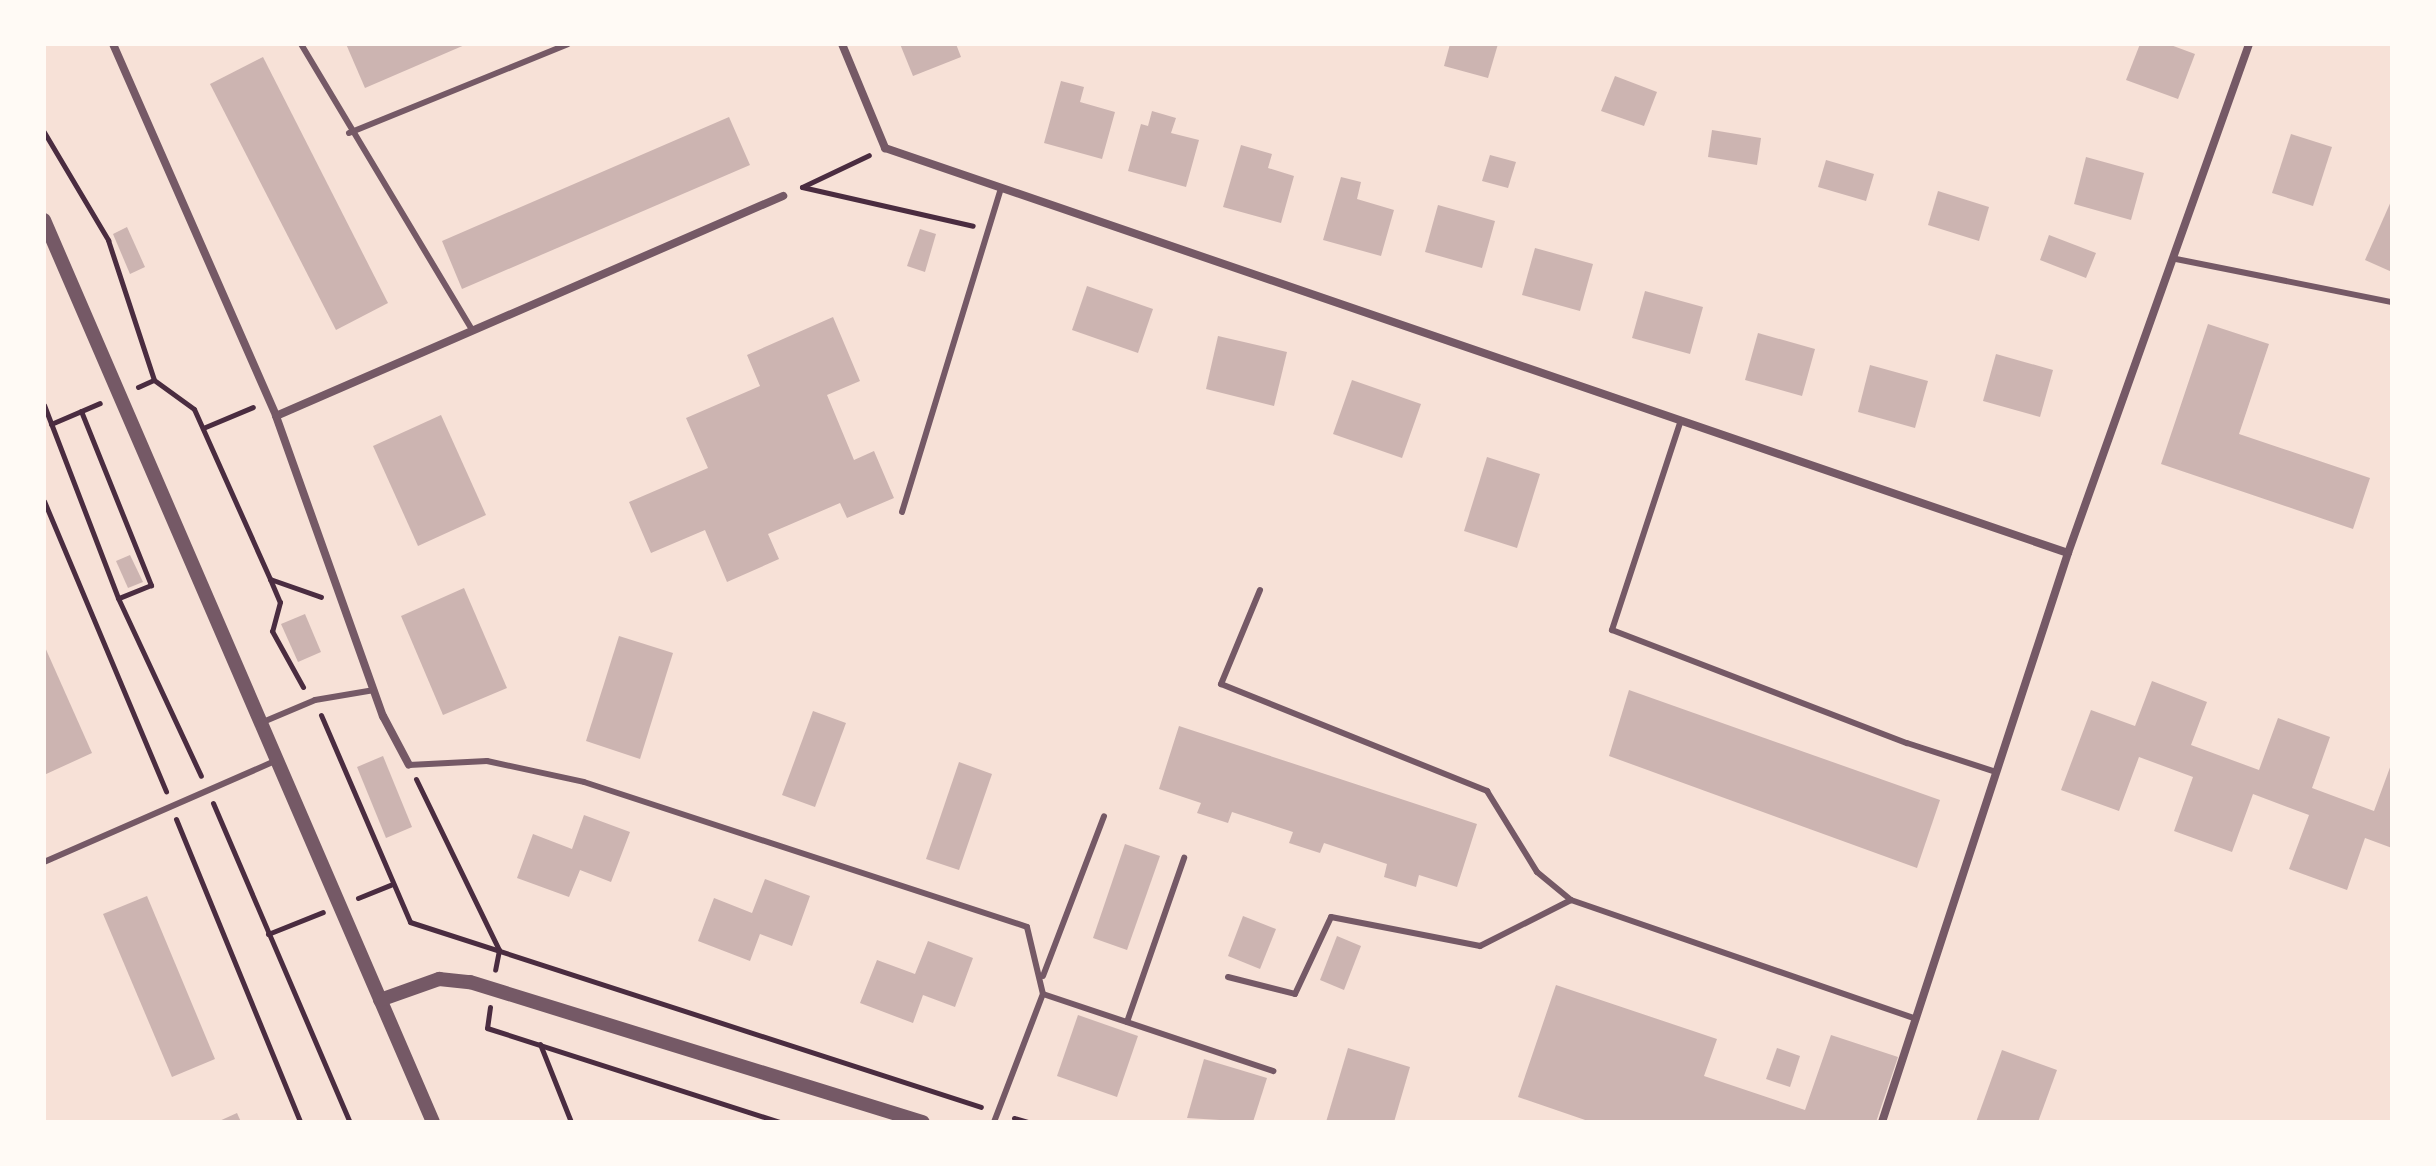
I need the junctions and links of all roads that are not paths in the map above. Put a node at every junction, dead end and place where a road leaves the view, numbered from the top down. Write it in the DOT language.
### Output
graph roads {
  1 [pos="113,44"];
  2 [pos="301,44"];
  3 [pos="568,44"];
  4 [pos="842,44"];
  5 [pos="2249,44"];
  6 [pos="349,133"];
  7 [pos="1001,188"];
  8 [pos="783,196"];
  9 [pos="44,220"];
  10 [pos="2176,259"];
  11 [pos="2392,302"];
  12 [pos="471,328"];
  13 [pos="276,416"];
  14 [pos="1680,423"];
  15 [pos="902,512"];
  16 [pos="2068,553"];
  17 [pos="1260,590"];
  18 [pos="374,690"];
  19 [pos="258,723"];
  20 [pos="275,761"];
  21 [pos="409,765"];
  22 [pos="1996,772"];
  23 [pos="1104,816"];
  24 [pos="1184,858"];
  25 [pos="44,862"];
  26 [pos="1571,900"];
  27 [pos="1043,976"];
  28 [pos="1228,977"];
  29 [pos="1043,994"];
  30 [pos="380,1000"];
  31 [pos="1916,1019"];
  32 [pos="1127,1022"];
  33 [pos="1273,1071"];
  34 [pos="433,1122"];
  35 [pos="923,1122"];
  36 [pos="994,1122"];
  37 [pos="1882,1122"];
  1 -- 13 [label="street"];
  2 -- 6 [label="lane"];
  3 -- 6 [label="lane"];
  4 -- 7 [label="street"];
  5 -- 10 [label="street"];
  6 -- 12 [label="lane"];
  7 -- 14 [label="street"];
  7 -- 15 [label="lane"];
  8 -- 12 [label="street"];
  9 -- 19 [label="street"];
  10 -- 11 [label="lane"];
  10 -- 16 [label="street"];
  12 -- 13 [label="street"];
  13 -- 18 [label="street"];
  14 -- 16 [label="street"];
  14 -- 22 [label="lane"];
  16 -- 22 [label="street"];
  17 -- 26 [label="lane"];
  18 -- 19 [label="lane"];
  18 -- 21 [label="street"];
  19 -- 20 [label="street"];
  20 -- 25 [label="lane"];
  20 -- 30 [label="street"];
  21 -- 27 [label="lane"];
  22 -- 31 [label="street"];
  23 -- 27 [label="lane"];
  24 -- 32 [label="lane"];
  26 -- 28 [label="lane"];
  26 -- 31 [label="lane"];
  27 -- 29 [label="lane"];
  29 -- 32 [label="lane"];
  29 -- 36 [label="lane"];
  30 -- 34 [label="street"];
  30 -- 35 [label="street"];
  31 -- 37 [label="street"];
  32 -- 33 [label="lane"];
}
